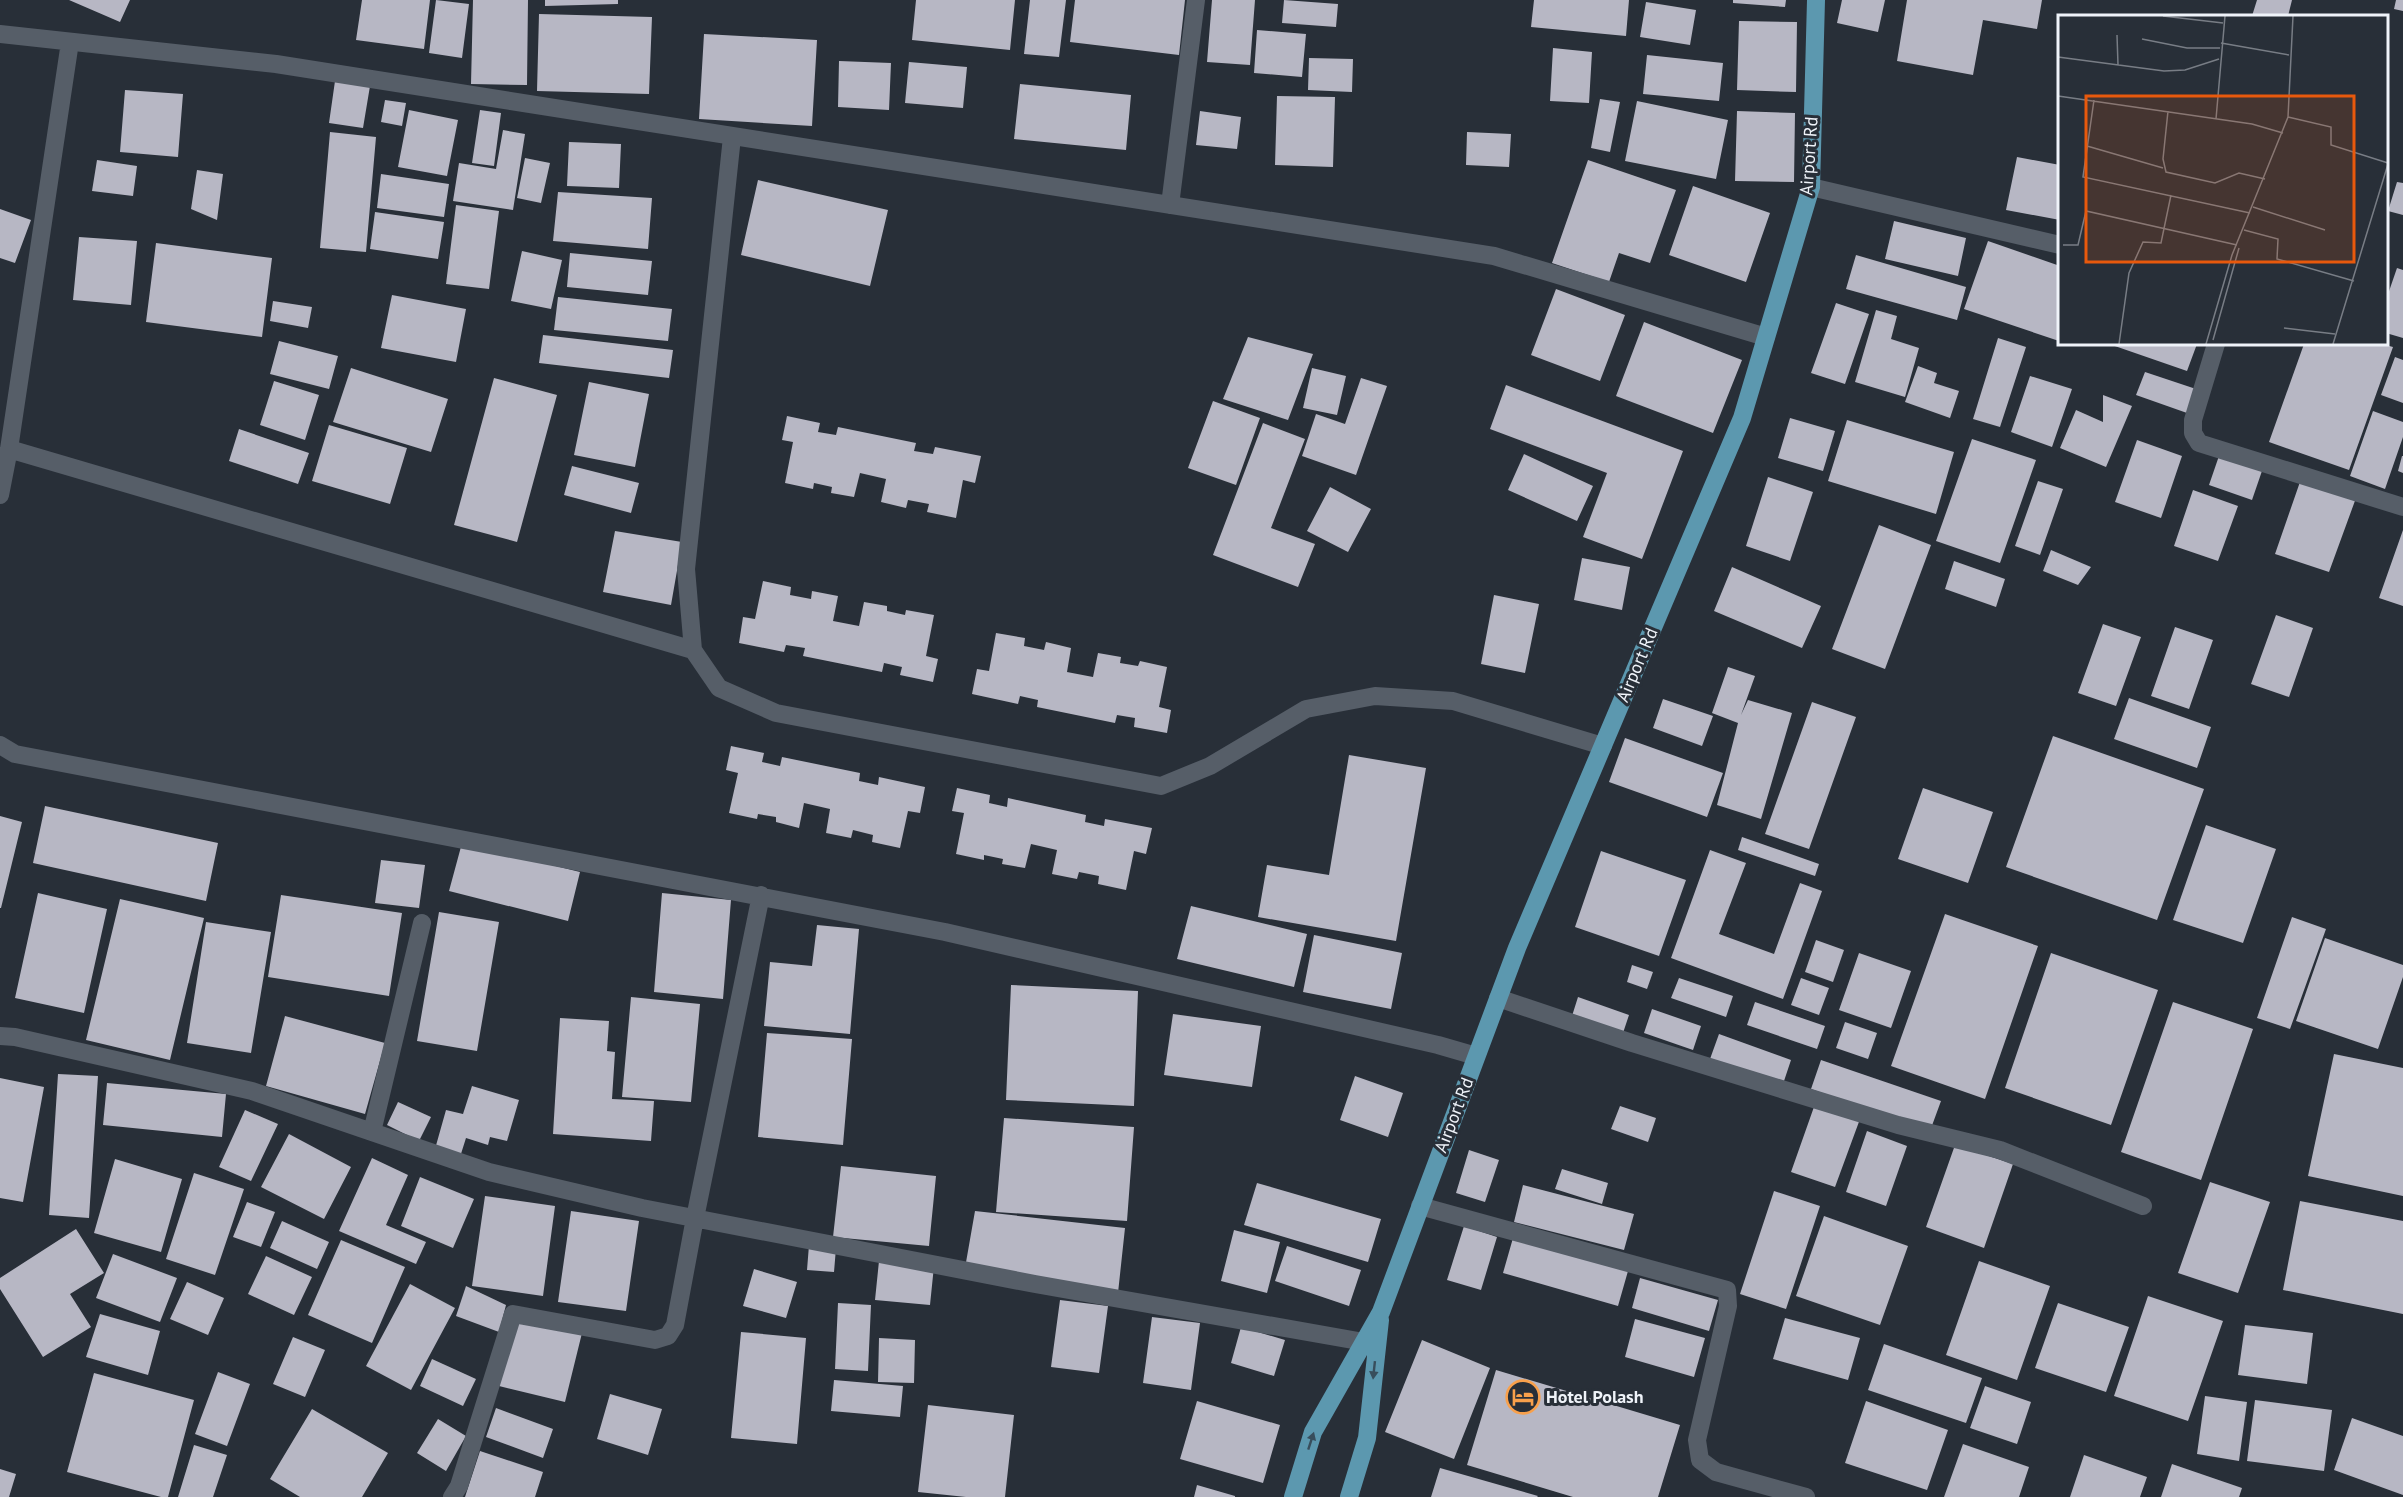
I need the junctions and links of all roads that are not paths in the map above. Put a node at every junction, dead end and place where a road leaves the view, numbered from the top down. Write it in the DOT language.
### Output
graph roads {
  1 [pos="1196,0"];
  2 [pos="1816,0"];
  3 [pos="0,34"];
  4 [pos="70,42"];
  5 [pos="732,137"];
  6 [pos="1811,187"];
  7 [pos="1170,205"];
  8 [pos="2058,244"];
  9 [pos="1766,337"];
  10 [pos="2216,345"];
  11 [pos="9,449"];
  12 [pos="0,495"];
  13 [pos="2403,507"];
  14 [pos="693,650"];
  15 [pos="0,745"];
  16 [pos="1603,746"];
  17 [pos="761,895"];
  18 [pos="422,923"];
  19 [pos="1498,998"];
  20 [pos="0,1036"];
  21 [pos="1476,1056"];
  22 [pos="372,1132"];
  23 [pos="1420,1206"];
  24 [pos="2143,1206"];
  25 [pos="695,1218"];
  26 [pos="1381,1312"];
  27 [pos="1364,1342"];
  28 [pos="452,1497"];
  29 [pos="1293,1497"];
  30 [pos="1349,1497"];
  31 [pos="1806,1497"];
  1 -- 7 [label="street"];
  2 -- 6 [label="main road, Airport Rd"];
  3 -- 4 [label="street"];
  4 -- 5 [label="street"];
  4 -- 11 [label="street"];
  5 -- 7 [label="street"];
  5 -- 14 [label="street"];
  6 -- 8 [label="street"];
  6 -- 9 [label="main road, Airport Rd"];
  7 -- 9 [label="street"];
  9 -- 16 [label="main road, Airport Rd"];
  10 -- 13 [label="street"];
  11 -- 12 [label="street"];
  11 -- 14 [label="street"];
  14 -- 16 [label="street"];
  15 -- 17 [label="street"];
  16 -- 19 [label="main road, Airport Rd"];
  17 -- 21 [label="street"];
  17 -- 25 [label="street"];
  18 -- 22 [label="street"];
  19 -- 21 [label="main road, Airport Rd"];
  19 -- 24 [label="street"];
  20 -- 22 [label="street"];
  21 -- 23 [label="main road, Airport Rd"];
  22 -- 25 [label="street"];
  23 -- 26 [label="main road, Airport Rd"];
  23 -- 31 [label="street"];
  25 -- 27 [label="street"];
  25 -- 28 [label="street"];
  26 -- 27 [label="main road, Airport Rd"];
  26 -- 30 [label="main road, Airport Rd, one-way"];
  29 -- 27 [label="main road, Airport Rd, one-way"];
}
